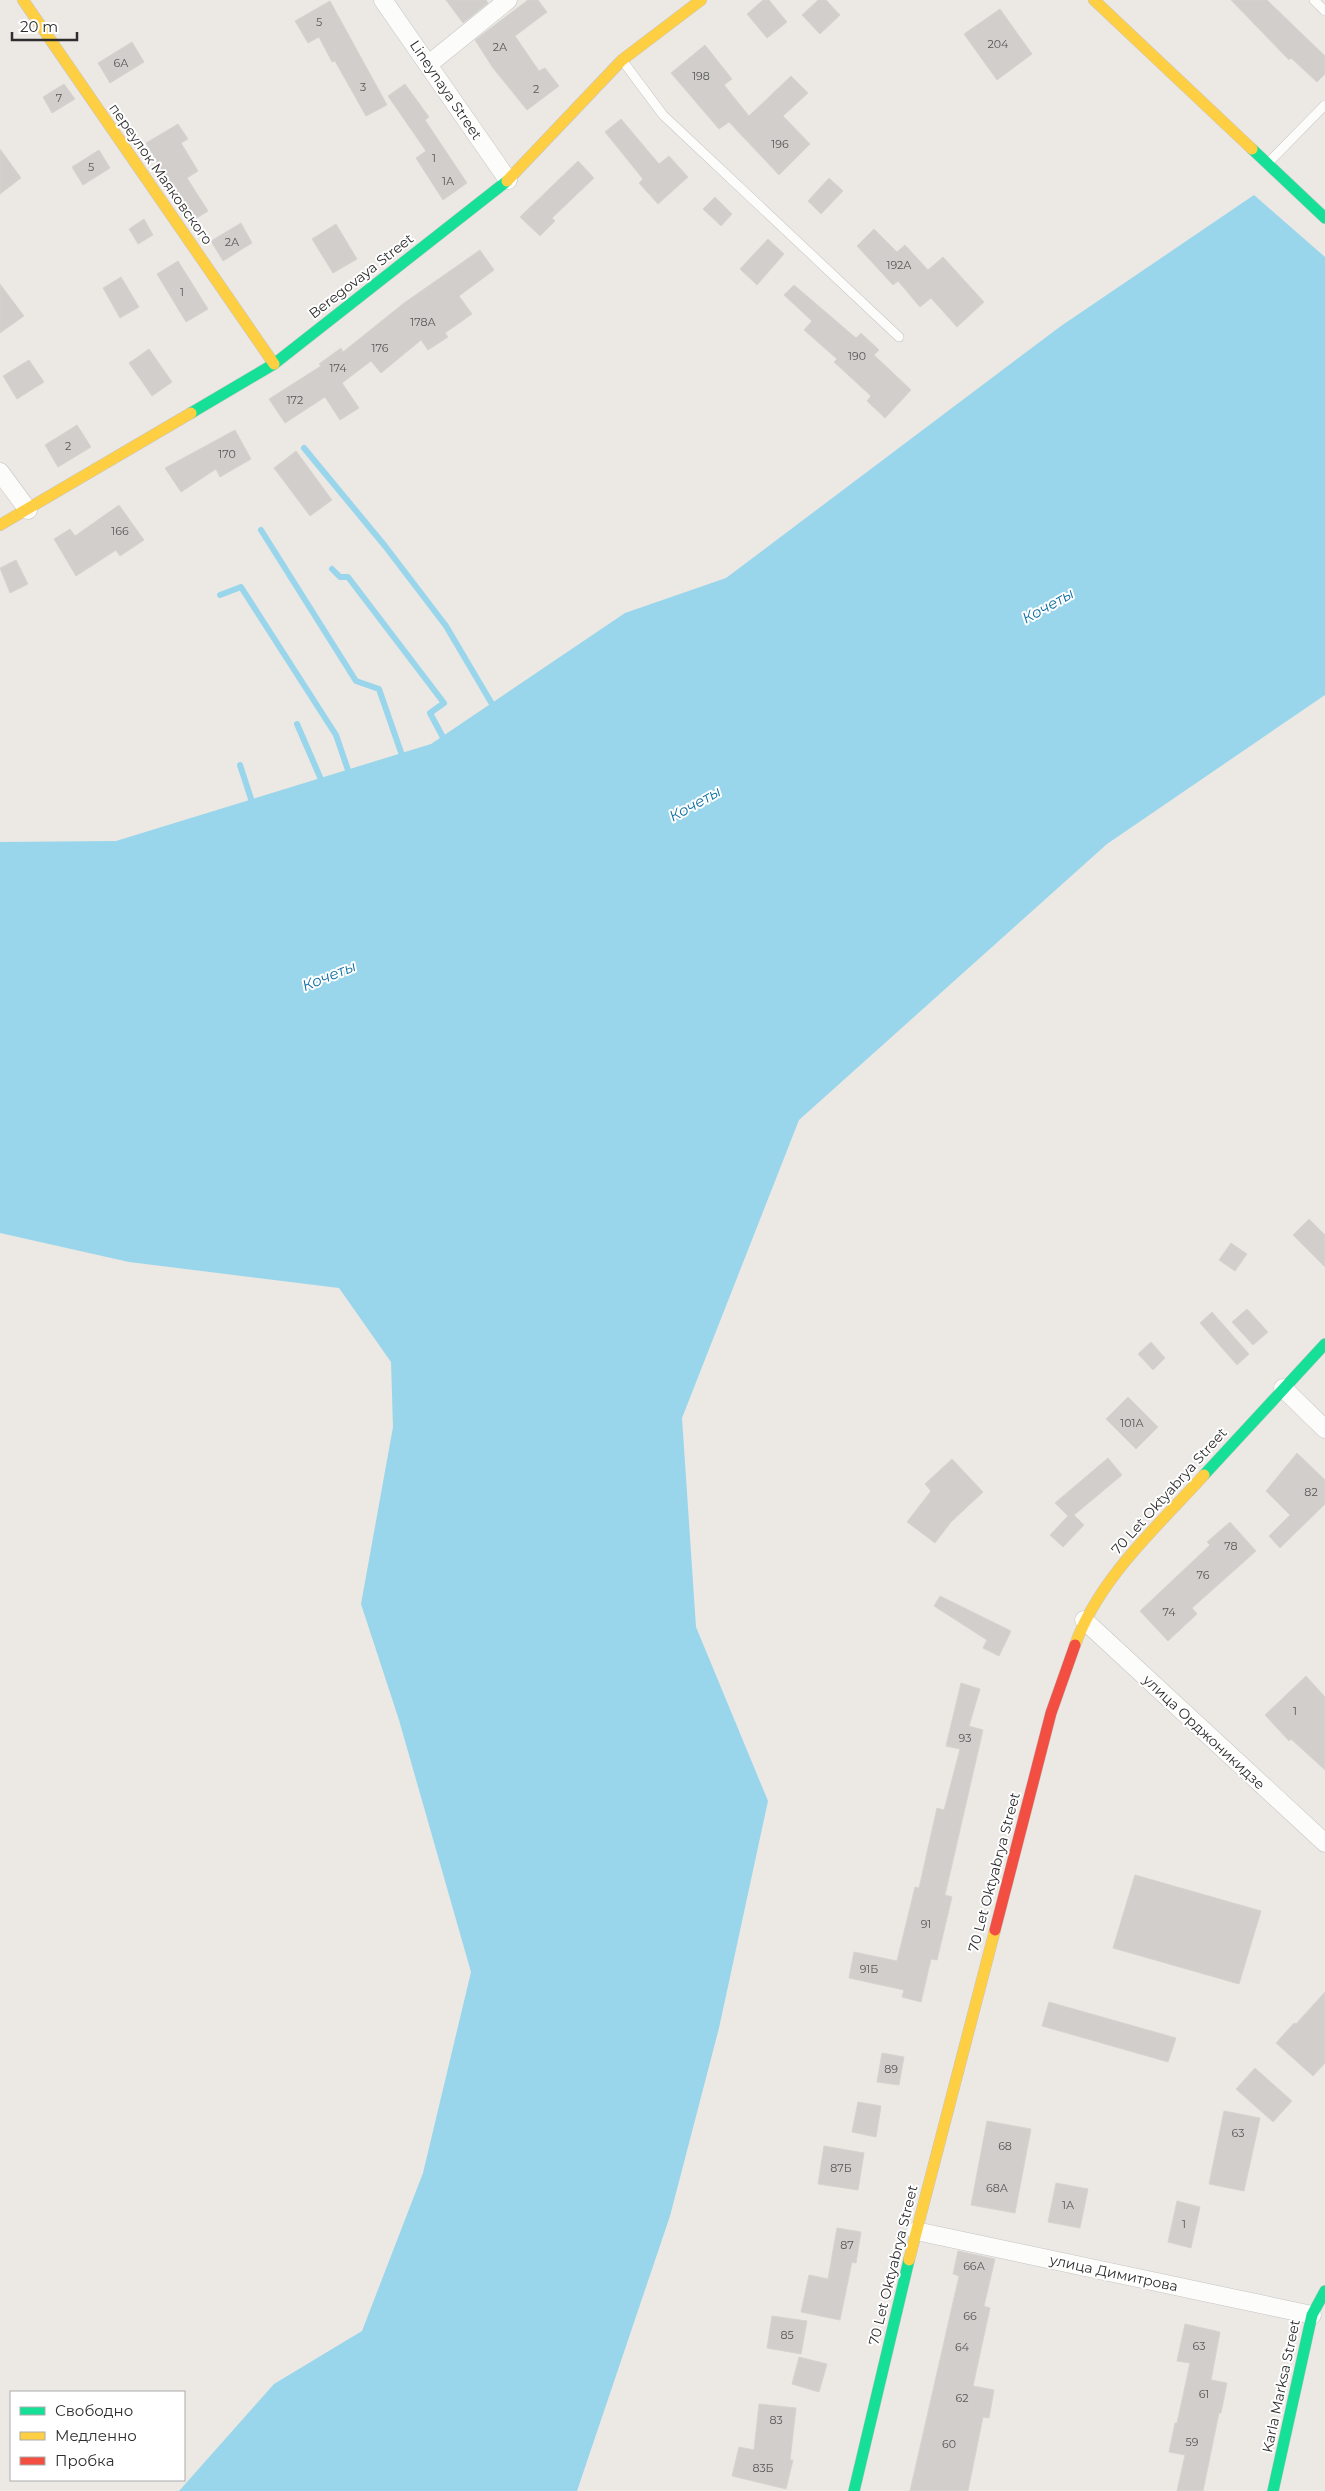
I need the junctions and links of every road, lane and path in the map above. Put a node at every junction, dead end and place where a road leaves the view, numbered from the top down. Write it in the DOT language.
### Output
graph roads {
  1 [pos="23,0"];
  2 [pos="383,0"];
  3 [pos="508,0"];
  4 [pos="701,0"];
  5 [pos="1094,0"];
  6 [pos="1314,0"];
  7 [pos="1325,11"];
  8 [pos="622,60"];
  9 [pos="429,64"];
  10 [pos="1325,105"];
  11 [pos="1268,164"];
  12 [pos="508,180"];
  13 [pos="1325,218"];
  14 [pos="899,336"];
  15 [pos="274,364"];
  16 [pos="0,472"];
  17 [pos="28,510"];
  18 [pos="0,525"];
  19 [pos="1325,1344"];
  20 [pos="1283,1388"];
  21 [pos="1325,1429"];
  22 [pos="1084,1620"];
  23 [pos="1325,1843"];
  24 [pos="916,2231"];
  25 [pos="1325,2290"];
  26 [pos="1312,2315"];
  27 [pos="854,2491"];
  28 [pos="1273,2491"];
  1 -- 15 [label="street, переулок Маяковского"];
  2 -- 9 [label="street, Lineynaya Street"];
  3 -- 9 [label="street"];
  4 -- 8 [label="street, Beregovaya Street"];
  5 -- 11 [label="street"];
  6 -- 7 [label="lane"];
  8 -- 12 [label="street, Beregovaya Street"];
  8 -- 14 [label="lane"];
  9 -- 12 [label="street, Lineynaya Street"];
  10 -- 11 [label="lane"];
  11 -- 13 [label="street"];
  12 -- 15 [label="street, Beregovaya Street"];
  15 -- 17 [label="street, Beregovaya Street"];
  16 -- 17 [label="street"];
  17 -- 18 [label="street, Beregovaya Street"];
  19 -- 20 [label="street, 70 Let Oktyabrya Street"];
  20 -- 21 [label="street"];
  20 -- 22 [label="street, 70 Let Oktyabrya Street"];
  22 -- 23 [label="street, улица Орджоникидзе"];
  22 -- 24 [label="street, 70 Let Oktyabrya Street"];
  24 -- 26 [label="street, улица Димитрова"];
  24 -- 27 [label="street, 70 Let Oktyabrya Street"];
  25 -- 26 [label="street, Karla Marksa Street"];
  26 -- 28 [label="street, Karla Marksa Street"];
}
